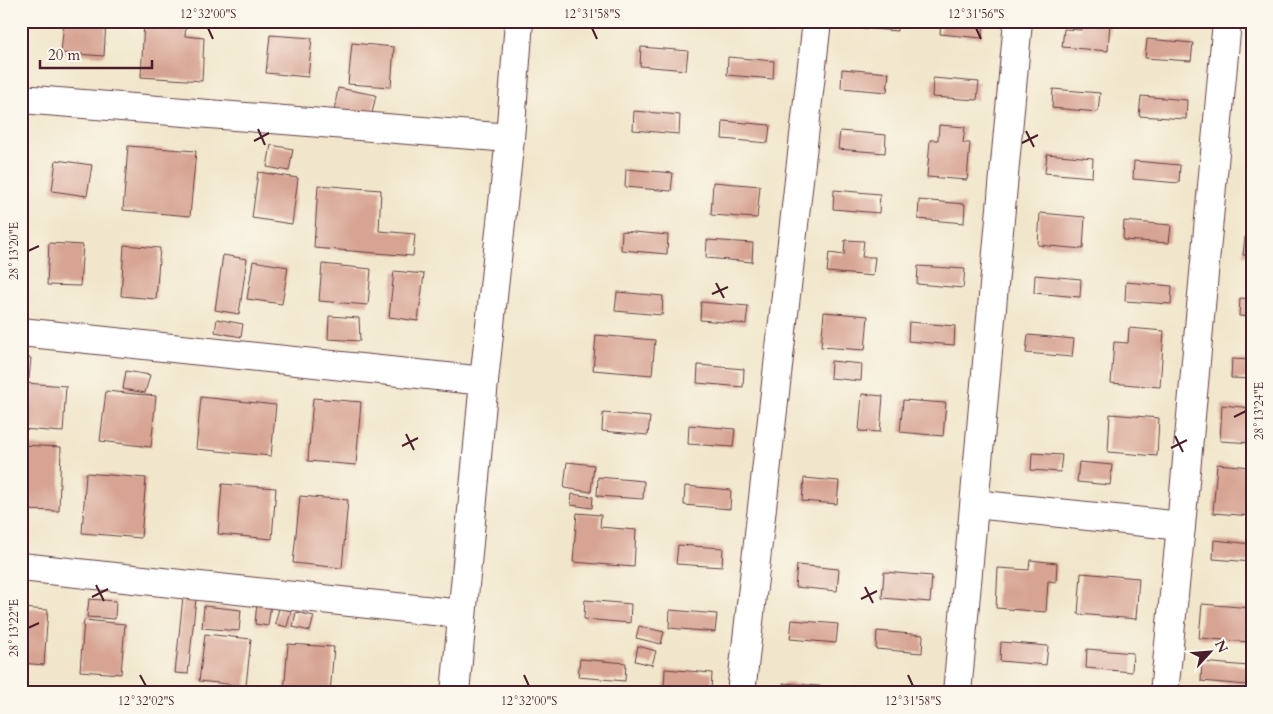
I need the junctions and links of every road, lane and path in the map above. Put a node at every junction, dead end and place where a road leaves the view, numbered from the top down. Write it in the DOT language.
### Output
graph roads {
  1 [pos="519,21"];
  2 [pos="817,21"];
  3 [pos="1018,21"];
  4 [pos="1227,21"];
  5 [pos="21,99"];
  6 [pos="510,138"];
  7 [pos="21,332"];
  8 [pos="484,381"];
  9 [pos="975,504"];
  10 [pos="1181,526"];
  11 [pos="21,566"];
  12 [pos="462,614"];
  13 [pos="455,693"];
  14 [pos="741,693"];
  15 [pos="957,693"];
  16 [pos="1164,693"];
  1 -- 6 [label="street"];
  2 -- 14 [label="street"];
  3 -- 9 [label="street"];
  4 -- 10 [label="street"];
  5 -- 6 [label="street"];
  6 -- 8 [label="street"];
  7 -- 8 [label="street"];
  8 -- 12 [label="street"];
  9 -- 10 [label="street"];
  9 -- 15 [label="street"];
  10 -- 16 [label="street"];
  11 -- 12 [label="street"];
  12 -- 13 [label="street"];
}
